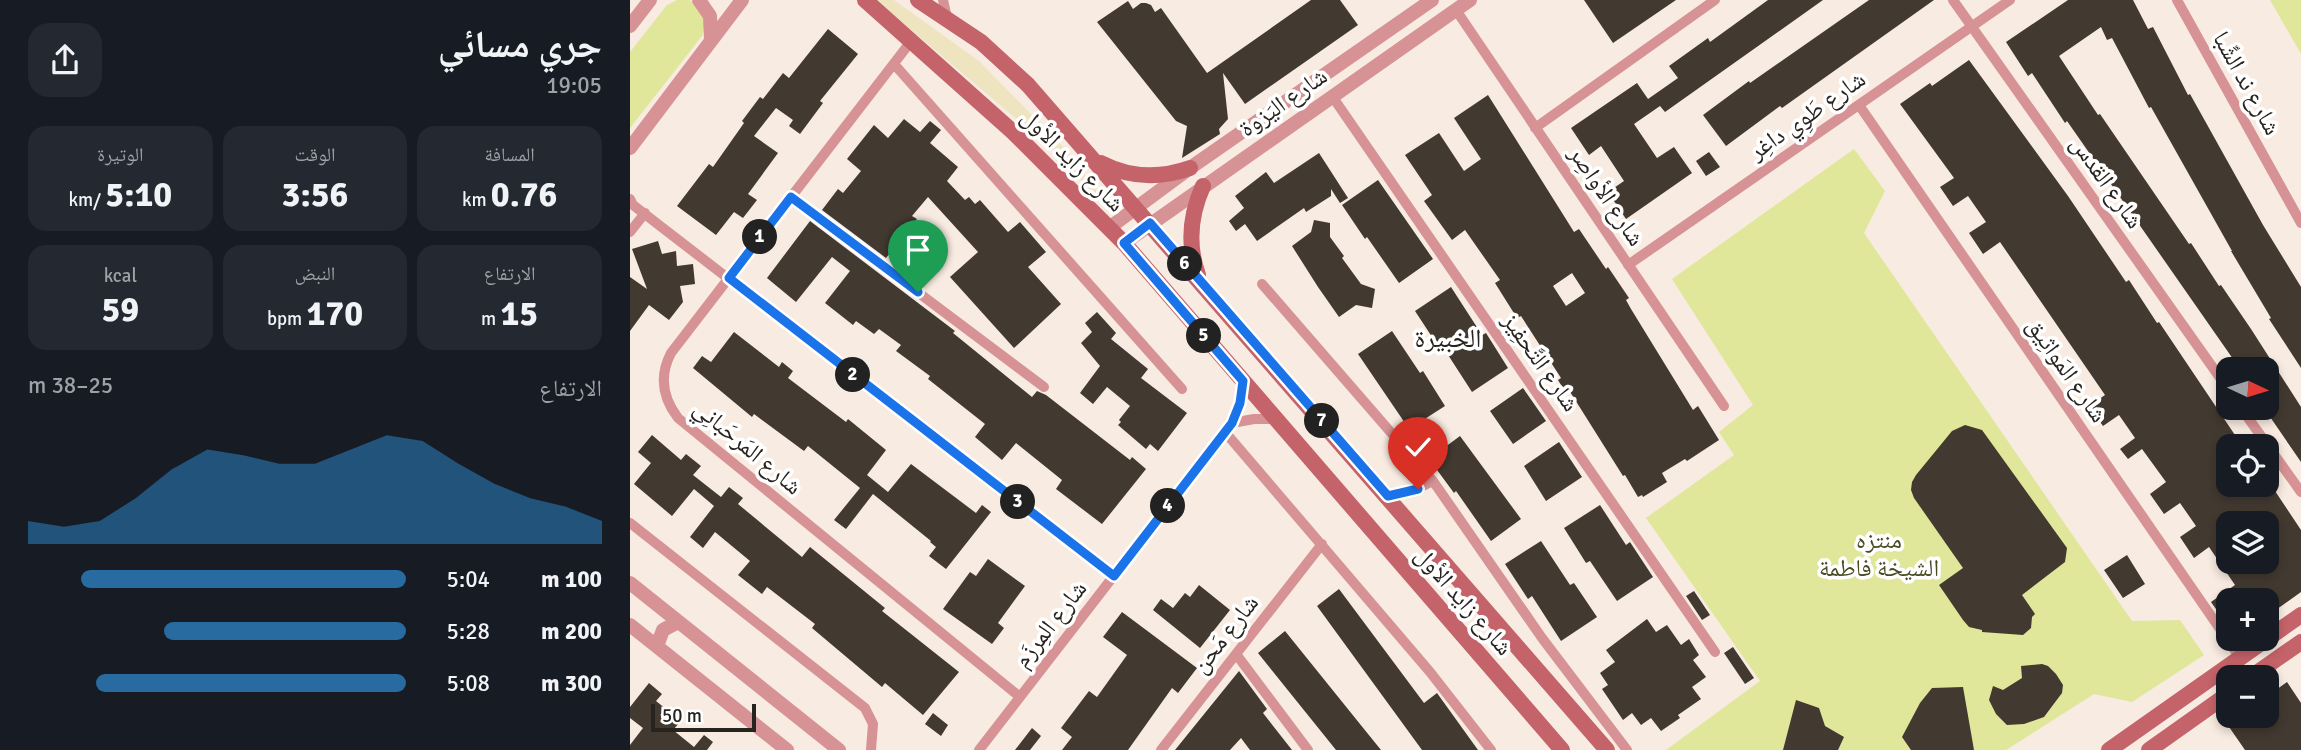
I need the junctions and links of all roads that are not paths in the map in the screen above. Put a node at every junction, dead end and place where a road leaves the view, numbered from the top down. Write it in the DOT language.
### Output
graph roads {
  1 [pos="650,0"];
  2 [pos="699,0"];
  3 [pos="741,0"];
  4 [pos="865,0"];
  5 [pos="918,0"];
  6 [pos="943,0"];
  7 [pos="1432,0"];
  8 [pos="1470,0"];
  9 [pos="1716,0"];
  10 [pos="1953,0"];
  11 [pos="2010,0"];
  12 [pos="2178,0"];
  13 [pos="1455,10"];
  14 [pos="947,19"];
  15 [pos="630,26"];
  16 [pos="1972,27"];
  17 [pos="912,40"];
  18 [pos="710,41"];
  19 [pos="894,64"];
  20 [pos="1332,96"];
  21 [pos="1859,104"];
  22 [pos="1535,128"];
  23 [pos="630,148"];
  24 [pos="1091,158"];
  25 [pos="1189,168"];
  26 [pos="1203,186"];
  27 [pos="791,197"];
  28 [pos="631,202"];
  29 [pos="1136,208"];
  30 [pos="645,213"];
  31 [pos="1150,223"];
  32 [pos="2301,223"];
  33 [pos="1109,228"];
  34 [pos="630,232"];
  35 [pos="1124,243"];
  36 [pos="1628,265"];
  37 [pos="729,278"];
  38 [pos="1202,284"];
  39 [pos="1262,284"];
  40 [pos="2216,372"];
  41 [pos="1243,381"];
  42 [pos="1045,387"];
  43 [pos="1182,389"];
  44 [pos="1724,406"];
  45 [pos="1276,419"];
  46 [pos="2250,420"];
  47 [pos="1228,428"];
  48 [pos="1433,481"];
  49 [pos="2301,492"];
  50 [pos="1388,496"];
  51 [pos="630,523"];
  52 [pos="1322,544"];
  53 [pos="1114,576"];
  54 [pos="630,583"];
  55 [pos="2301,615"];
  56 [pos="678,622"];
  57 [pos="630,625"];
  58 [pos="2301,642"];
  59 [pos="657,646"];
  60 [pos="1715,652"];
  61 [pos="1236,654"];
  62 [pos="2240,659"];
  63 [pos="2268,665"];
  64 [pos="1020,697"];
  65 [pos="2216,703"];
  66 [pos="1626,748"];
  67 [pos="2155,749"];
  68 [pos="787,750"];
  69 [pos="839,750"];
  70 [pos="870,750"];
  71 [pos="979,750"];
  72 [pos="1161,750"];
  73 [pos="1308,750"];
  74 [pos="1491,750"];
  75 [pos="1562,750"];
  76 [pos="1607,750"];
  77 [pos="2109,750"];
  1 -- 15 [label="street"];
  2 -- 18 [label="street"];
  3 -- 18 [label="street"];
  4 -- 17 [label="main road, شارع زايد الأول"];
  5 -- 14 [label="main road, شارع زايد الأول"];
  6 -- 14 [label="street"];
  7 -- 25 [label="street, شارع اليَزوة"];
  8 -- 13 [label="street, شارع اليَزوة"];
  9 -- 22 [label="street"];
  10 -- 16 [label="street, شارع القدس"];
  11 -- 16 [label="street, شارع طَوِي داغِر"];
  12 -- 32 [label="street, شارع ند الشِّبا"];
  13 -- 20 [label="street, شارع اليَزوة"];
  13 -- 22 [label="street, شارع الأواصِر"];
  14 -- 24 [label="main road, شارع زايد الأول"];
  16 -- 21 [label="street, شارع طَوِي داغِر"];
  16 -- 40 [label="street, شارع القدس"];
  17 -- 19 [label="street, شارع المَرحَبانِي"];
  17 -- 33 [label="main road, شارع زايد الأول"];
  18 -- 23 [label="street"];
  19 -- 27 [label="street, شارع المَرحَبانِي"];
  19 -- 43 [label="street"];
  20 -- 26 [label="street, شارع اليَزوة"];
  20 -- 60 [label="street, شارع التَّحفِيز"];
  21 -- 36 [label="street, شارع طَوِي داغِر"];
  21 -- 62 [label="street, شارع المَواثِيق"];
  22 -- 36 [label="street, شارع الأواصِر"];
  24 -- 25 [label="main road"];
  24 -- 29 [label="main road, شارع زايد الأول"];
  25 -- 29 [label="street, شارع اليَزوة"];
  26 -- 31 [label="street, شارع اليَزوة"];
  26 -- 38 [label="main road"];
  27 -- 37 [label="street, شارع المَرحَبانِي"];
  27 -- 42 [label="street"];
  28 -- 30 [label="street"];
  29 -- 31 [label="main road, شارع زايد الأول"];
  29 -- 33 [label="street, شارع اليَزوة"];
  30 -- 34 [label="street"];
  30 -- 37 [label="street"];
  31 -- 35 [label="street, شارع اليَزوة"];
  31 -- 38 [label="main road, شارع زايد الأول"];
  33 -- 35 [label="main road, شارع زايد الأول"];
  35 -- 41 [label="main road, شارع زايد الأول"];
  36 -- 44 [label="street, شارع الأواصِر"];
  37 -- 53 [label="street"];
  37 -- 64 [label="street, شارع المَرحَبانِي"];
  38 -- 50 [label="main road, شارع زايد الأول"];
  39 -- 48 [label="street"];
  41 -- 45 [label="main road, شارع زايد الأول"];
  41 -- 47 [label="street, شارع المِرزَم"];
  45 -- 47 [label="street"];
  45 -- 75 [label="main road, شارع زايد الأول"];
  46 -- 49 [label="street"];
  47 -- 52 [label="street"];
  47 -- 53 [label="street, شارع المِرزَم"];
  48 -- 50 [label="street"];
  48 -- 66 [label="street"];
  50 -- 76 [label="main road, شارع زايد الأول"];
  51 -- 70 [label="street"];
  52 -- 61 [label="street, شارع مَحن"];
  52 -- 74 [label="street"];
  53 -- 64 [label="street, شارع المِرزَم"];
  54 -- 56 [label="street"];
  55 -- 62 [label="main road"];
  56 -- 59 [label="street"];
  56 -- 69 [label="street"];
  57 -- 59 [label="street"];
  58 -- 63 [label="main road"];
  59 -- 68 [label="street"];
  61 -- 72 [label="street, شارع مَحن"];
  61 -- 73 [label="street"];
  62 -- 77 [label="main road"];
  64 -- 71 [label="street, شارع المِرزَم"];
  65 -- 67 [label="main road"];
}
